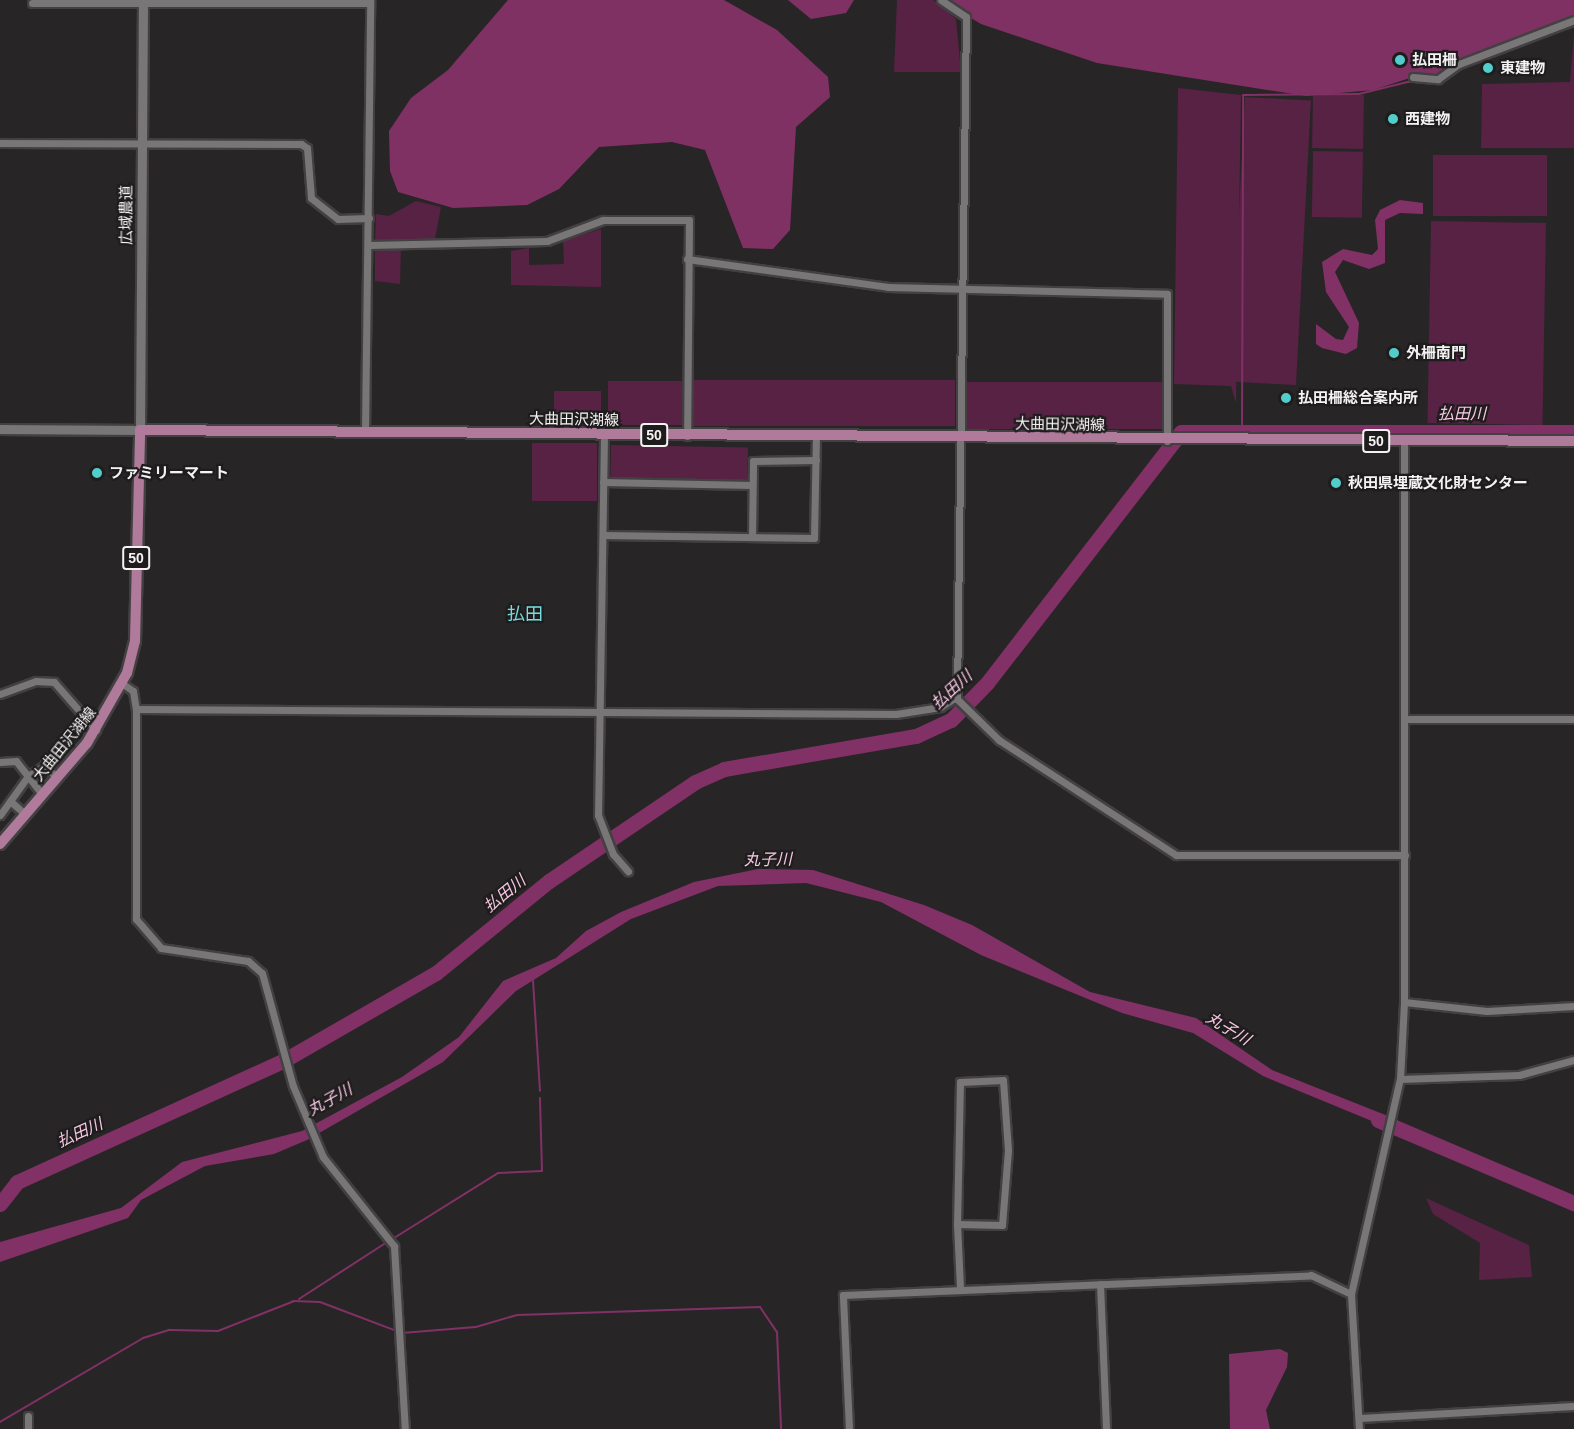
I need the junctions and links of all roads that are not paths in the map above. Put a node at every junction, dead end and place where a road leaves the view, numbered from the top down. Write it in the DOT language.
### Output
graph roads {
  1 [pos="941,0"];
  2 [pos="370,1"];
  3 [pos="143,2"];
  4 [pos="32,3"];
  5 [pos="1574,20"];
  6 [pos="1413,77"];
  7 [pos="0,143"];
  8 [pos="141,145"];
  9 [pos="369,218"];
  10 [pos="369,245"];
  11 [pos="687,259"];
  12 [pos="962,288"];
  13 [pos="0,429"];
  14 [pos="140,430"];
  15 [pos="365,432"];
  16 [pos="604,435"];
  17 [pos="687,436"];
  18 [pos="816,437"];
  19 [pos="958,438"];
  20 [pos="1171,441"];
  21 [pos="1404,441"];
  22 [pos="1574,441"];
  23 [pos="816,460"];
  24 [pos="603,482"];
  25 [pos="752,485"];
  26 [pos="603,535"];
  27 [pos="752,537"];
  28 [pos="123,684"];
  29 [pos="0,694"];
  30 [pos="956,698"];
  31 [pos="136,710"];
  32 [pos="600,712"];
  33 [pos="1405,719"];
  34 [pos="1574,719"];
  35 [pos="96,730"];
  36 [pos="57,757"];
  37 [pos="0,762"];
  38 [pos="45,763"];
  39 [pos="28,776"];
  40 [pos="56,778"];
  41 [pos="42,794"];
  42 [pos="10,801"];
  43 [pos="25,814"];
  44 [pos="0,815"];
  45 [pos="0,844"];
  46 [pos="1405,855"];
  47 [pos="628,871"];
  48 [pos="1404,1002"];
  49 [pos="1574,1006"];
  50 [pos="1574,1060"];
  51 [pos="1399,1082"];
  52 [pos="957,1224"];
  53 [pos="1100,1284"];
  54 [pos="960,1288"];
  55 [pos="1351,1294"];
  56 [pos="1574,1406"];
  57 [pos="28,1416"];
  58 [pos="1359,1418"];
  59 [pos="28,1429"];
  60 [pos="405,1429"];
  61 [pos="849,1429"];
  62 [pos="1106,1429"];
  63 [pos="1359,1429"];
  1 -- 12 [label="street"];
  2 -- 3 [label="street"];
  2 -- 9 [label="street"];
  3 -- 4 [label="street"];
  3 -- 8 [label="street, 広域農道"];
  5 -- 6 [label="street"];
  7 -- 8 [label="street"];
  8 -- 9 [label="street"];
  8 -- 14 [label="street, 広域農道"];
  9 -- 10 [label="street"];
  10 -- 11 [label="street"];
  10 -- 15 [label="street"];
  11 -- 12 [label="street"];
  11 -- 17 [label="street"];
  12 -- 19 [label="street"];
  12 -- 20 [label="street"];
  13 -- 14 [label="street"];
  14 -- 15 [label="main road, 大曲田沢湖線 / 50"];
  14 -- 28 [label="main road, 大曲田沢湖線 / 50"];
  15 -- 16 [label="main road, 大曲田沢湖線 / 50"];
  16 -- 17 [label="main road, 大曲田沢湖線 / 50"];
  16 -- 24 [label="street"];
  17 -- 18 [label="main road, 大曲田沢湖線 / 50"];
  18 -- 19 [label="main road, 大曲田沢湖線 / 50"];
  18 -- 23 [label="street"];
  19 -- 20 [label="main road, 大曲田沢湖線 / 50"];
  19 -- 30 [label="street"];
  20 -- 21 [label="main road, 大曲田沢湖線 / 50"];
  21 -- 22 [label="main road, 大曲田沢湖線 / 50"];
  21 -- 33 [label="street"];
  23 -- 25 [label="street"];
  23 -- 27 [label="street"];
  24 -- 25 [label="street"];
  24 -- 26 [label="street"];
  25 -- 27 [label="street"];
  26 -- 27 [label="street"];
  26 -- 32 [label="street"];
  28 -- 31 [label="street"];
  28 -- 35 [label="main road, 大曲田沢湖線 / 50"];
  29 -- 35 [label="street"];
  30 -- 32 [label="street"];
  30 -- 46 [label="street"];
  31 -- 32 [label="street"];
  31 -- 60 [label="street"];
  32 -- 47 [label="street"];
  33 -- 34 [label="street"];
  33 -- 46 [label="street"];
  35 -- 40 [label="main road, 大曲田沢湖線 / 50"];
  36 -- 38 [label="street"];
  37 -- 39 [label="street"];
  38 -- 39 [label="street"];
  38 -- 40 [label="street"];
  39 -- 41 [label="street"];
  39 -- 42 [label="street"];
  40 -- 41 [label="main road, 大曲田沢湖線 / 50"];
  41 -- 43 [label="main road, 大曲田沢湖線 / 50"];
  42 -- 43 [label="street"];
  42 -- 44 [label="street"];
  43 -- 45 [label="main road, 大曲田沢湖線 / 50"];
  46 -- 48 [label="street"];
  48 -- 49 [label="street"];
  48 -- 51 [label="street"];
  50 -- 51 [label="street"];
  51 -- 55 [label="street"];
  52 -- 52 [label="street"];
  52 -- 54 [label="street"];
  53 -- 54 [label="street"];
  53 -- 55 [label="street"];
  53 -- 62 [label="street"];
  54 -- 61 [label="street"];
  55 -- 58 [label="street"];
  56 -- 58 [label="street"];
  57 -- 59 [label="street"];
  58 -- 63 [label="street"];
}
